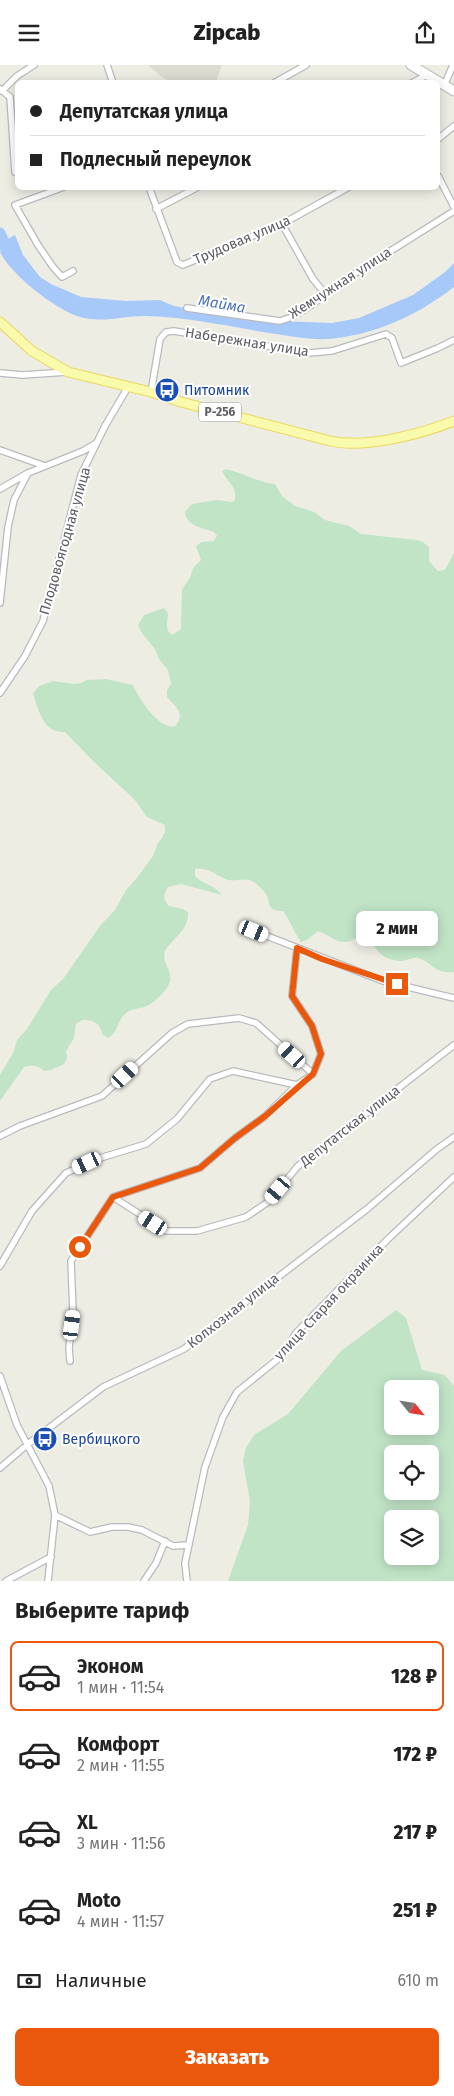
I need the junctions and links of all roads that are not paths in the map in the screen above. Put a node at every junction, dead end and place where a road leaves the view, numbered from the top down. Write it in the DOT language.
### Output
graph roads {
  1 [pos="34,65"];
  2 [pos="107,65"];
  3 [pos="306,65"];
  4 [pos="411,65"];
  5 [pos="454,65"];
  6 [pos="427,75"];
  7 [pos="112,80"];
  8 [pos="279,80"];
  9 [pos="418,80"];
  10 [pos="435,80"];
  11 [pos="440,83"];
  12 [pos="444,86"];
  13 [pos="1,90"];
  14 [pos="454,91"];
  15 [pos="454,126"];
  16 [pos="440,137"];
  17 [pos="15,172"];
  18 [pos="440,180"];
  19 [pos="56,190"];
  20 [pos="150,190"];
  21 [pos="192,190"];
  22 [pos="344,190"];
  23 [pos="156,209"];
  24 [pos="454,209"];
  25 [pos="282,224"];
  26 [pos="73,271"];
  27 [pos="326,295"];
  28 [pos="188,308"];
  29 [pos="0,322"];
  30 [pos="454,340"];
  31 [pos="68,372"];
  32 [pos="0,373"];
  33 [pos="128,387"];
  34 [pos="151,392"];
  35 [pos="454,421"];
  36 [pos="96,443"];
  37 [pos="0,450"];
  38 [pos="45,466"];
  39 [pos="28,473"];
  40 [pos="0,489"];
  41 [pos="0,603"];
  42 [pos="0,693"];
  43 [pos="254,931"];
  44 [pos="297,948"];
  45 [pos="454,998"];
  46 [pos="454,1045"];
  47 [pos="313,1074"];
  48 [pos="298,1085"];
  49 [pos="0,1136"];
  50 [pos="454,1137"];
  51 [pos="454,1177"];
  52 [pos="113,1197"];
  53 [pos="0,1266"];
  54 [pos="70,1361"];
  55 [pos="0,1376"];
  56 [pos="28,1444"];
  57 [pos="0,1468"];
  58 [pos="55,1515"];
  59 [pos="165,1541"];
  60 [pos="189,1545"];
  61 [pos="51,1557"];
  62 [pos="6,1581"];
  63 [pos="48,1581"];
  64 [pos="144,1581"];
  65 [pos="187,1581"];
  1 -- 13 [label="street"];
  2 -- 7 [label="street"];
  3 -- 8 [label="street"];
  4 -- 6 [label="street"];
  5 -- 12 [label="street"];
  6 -- 9 [label="street"];
  6 -- 10 [label="street"];
  11 -- 12 [label="street"];
  12 -- 14 [label="street"];
  13 -- 17 [label="street"];
  15 -- 16 [label="street"];
  18 -- 24 [label="street"];
  19 -- 26 [label="street"];
  20 -- 23 [label="street, Трудовая улица"];
  21 -- 23 [label="street"];
  22 -- 25 [label="street, Трудовая улица"];
  23 -- 25 [label="street, Трудовая улица"];
  24 -- 27 [label="street, Жемчужная улица"];
  25 -- 27 [label="street"];
  27 -- 28 [label="street, Жемчужная улица"];
  29 -- 31 [label="main road, Р-256"];
  30 -- 34 [label="street, Набережная улица"];
  31 -- 32 [label="street"];
  31 -- 33 [label="main road, Р-256"];
  33 -- 34 [label="main road, Р-256"];
  33 -- 36 [label="street, Плодовоягодная улица"];
  34 -- 35 [label="main road, Р-256"];
  36 -- 38 [label="street"];
  36 -- 42 [label="street, Плодовоягодная улица"];
  37 -- 38 [label="street"];
  38 -- 39 [label="street"];
  39 -- 40 [label="street"];
  39 -- 41 [label="street"];
  43 -- 44 [label="street"];
  44 -- 45 [label="street"];
  44 -- 47 [label="street"];
  46 -- 52 [label="street, Депутатская улица"];
  47 -- 48 [label="street"];
  47 -- 49 [label="street"];
  48 -- 52 [label="street"];
  48 -- 53 [label="street"];
  50 -- 56 [label="street, Колхозная улица"];
  51 -- 60 [label="street, улица Старая окраинка"];
  52 -- 54 [label="street"];
  55 -- 56 [label="street"];
  56 -- 57 [label="street, Колхозная улица"];
  56 -- 58 [label="street"];
  58 -- 59 [label="street"];
  58 -- 61 [label="street"];
  59 -- 60 [label="street"];
  59 -- 64 [label="street"];
  60 -- 65 [label="street, улица Старая окраинка"];
  61 -- 62 [label="street"];
  61 -- 63 [label="street"];
}
